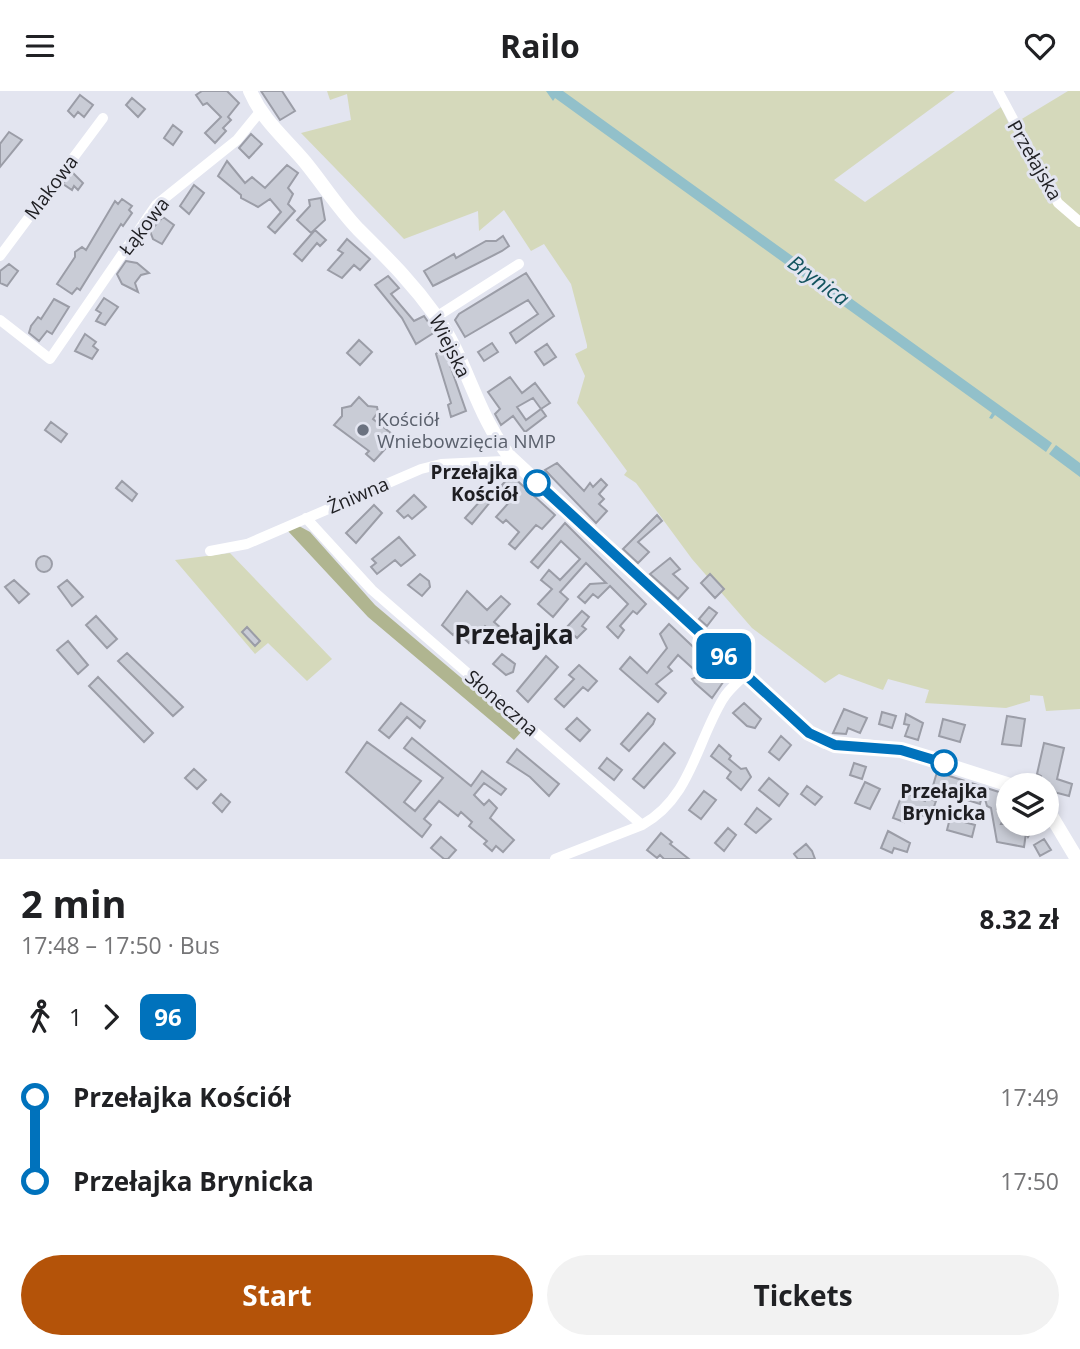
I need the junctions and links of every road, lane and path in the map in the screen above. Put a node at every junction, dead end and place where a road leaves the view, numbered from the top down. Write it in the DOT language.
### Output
graph roads {
  1 [pos="250,91"];
  2 [pos="998,91"];
  3 [pos="259,113"];
  4 [pos="103,118"];
  5 [pos="1080,222"];
  6 [pos="0,256"];
  7 [pos="519,264"];
  8 [pos="436,317"];
  9 [pos="0,320"];
  10 [pos="510,457"];
  11 [pos="306,518"];
  12 [pos="210,551"];
  13 [pos="745,675"];
  14 [pos="996,781"];
  15 [pos="642,825"];
  16 [pos="1059,829"];
  17 [pos="555,859"];
  18 [pos="1077,859"];
  1 -- 3 [label="street, Wiejska"];
  2 -- 5 [label="street, Przełajska"];
  3 -- 8 [label="street, Wiejska"];
  3 -- 9 [label="street, Łąkowa"];
  4 -- 6 [label="street, Makowa"];
  7 -- 8 [label="street"];
  8 -- 10 [label="street, Wiejska"];
  10 -- 11 [label="street, Żniwna"];
  10 -- 13 [label="street, Wiejska"];
  11 -- 12 [label="street, Żniwna"];
  11 -- 15 [label="street, Słoneczna"];
  13 -- 14 [label="street, Wiejska"];
  13 -- 15 [label="street"];
  15 -- 17 [label="street"];
  16 -- 18 [label="street"];
}
